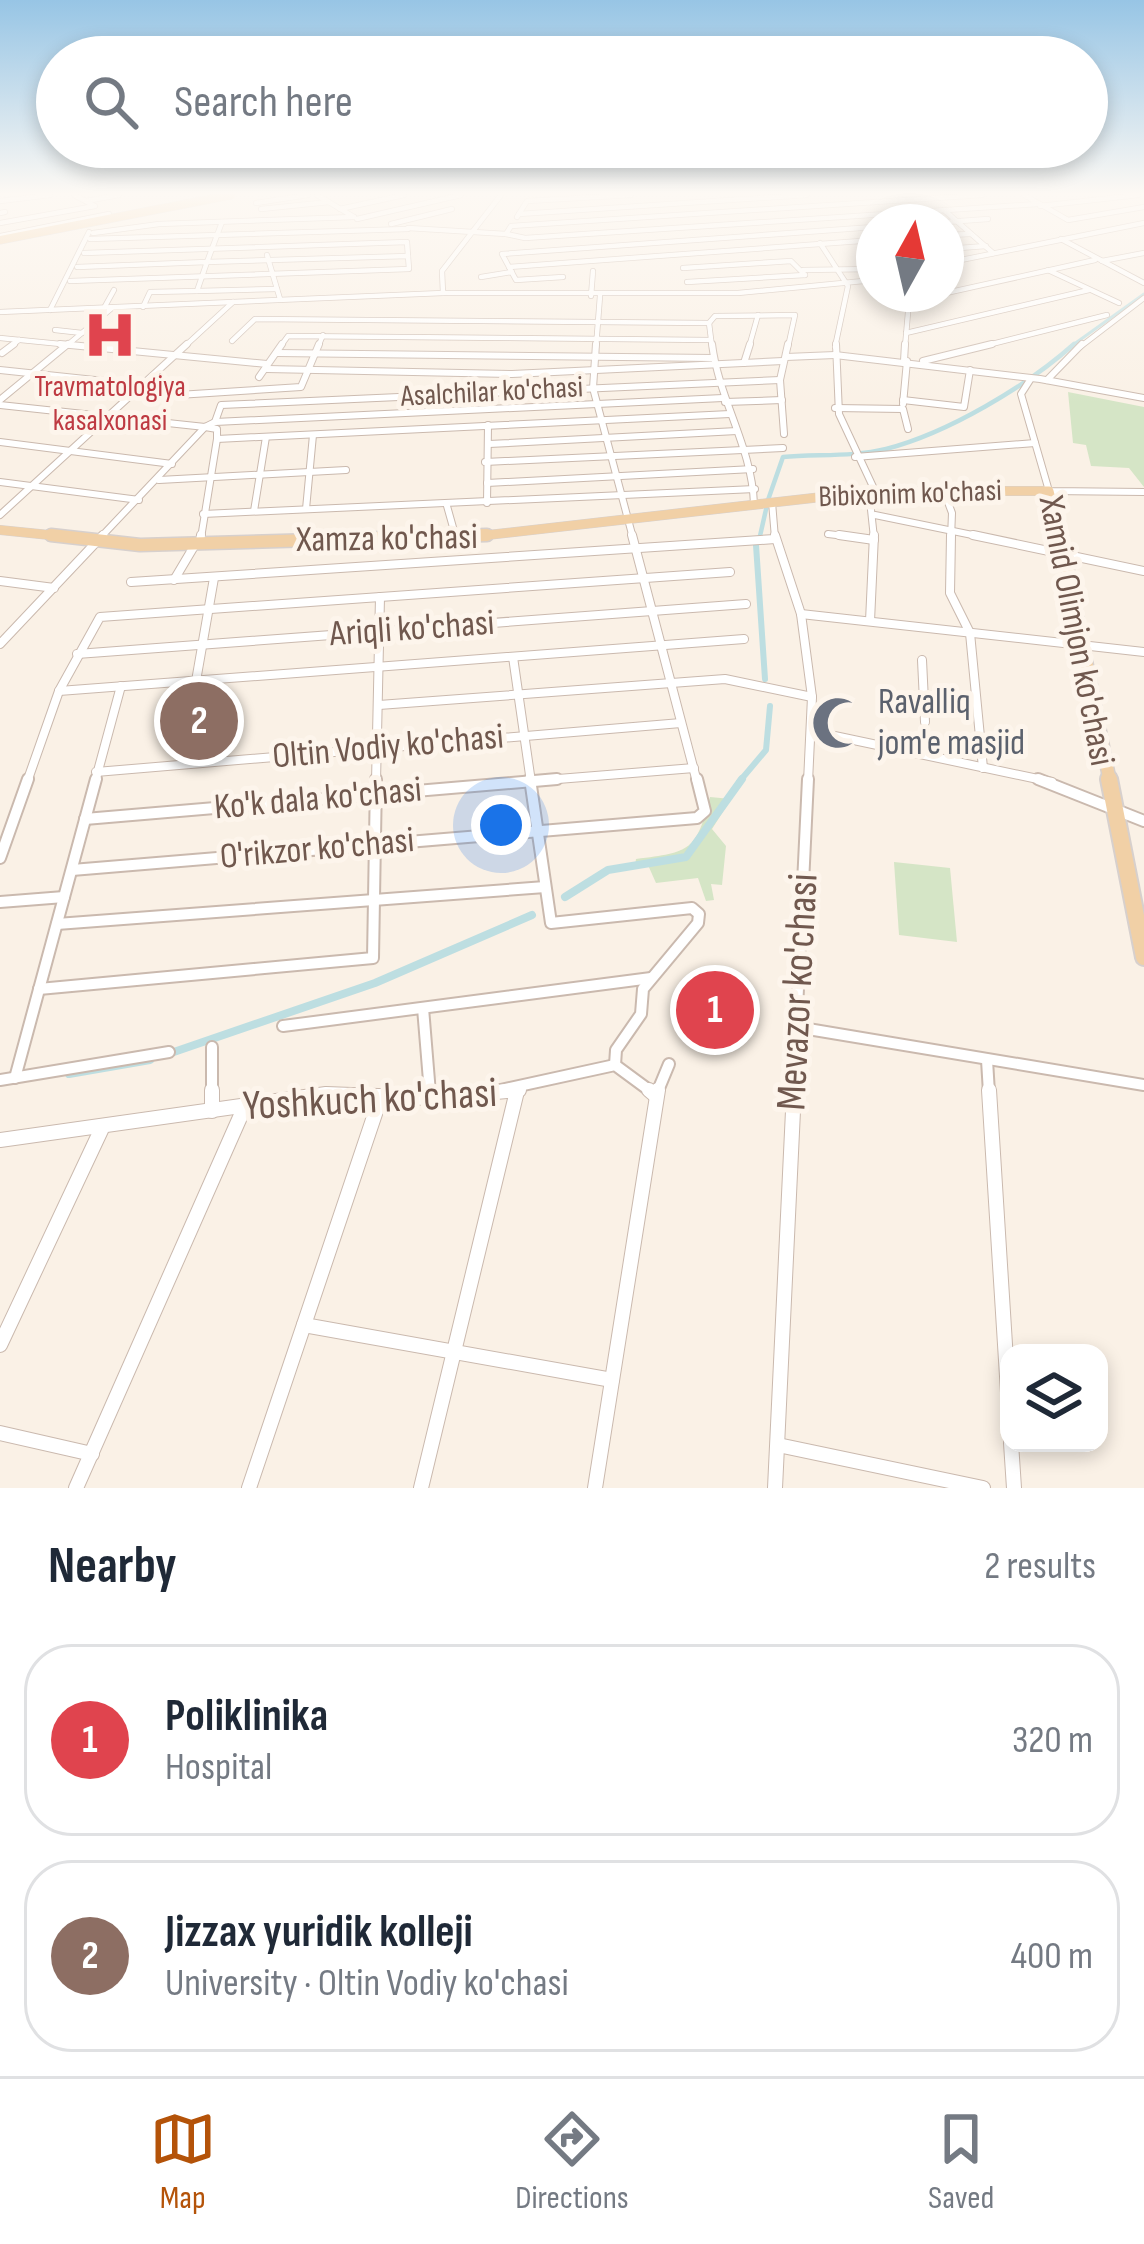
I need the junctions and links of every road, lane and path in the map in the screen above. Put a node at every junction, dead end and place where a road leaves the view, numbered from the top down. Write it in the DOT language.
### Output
graph roads {
  1 [pos="75,264"];
  2 [pos="144,264"];
  3 [pos="206,264"];
  4 [pos="270,264"];
  5 [pos="409,264"];
  6 [pos="447,264"];
  7 [pos="508,264"];
  8 [pos="562,264"];
  9 [pos="733,264"];
  10 [pos="796,264"];
  11 [pos="837,264"];
  12 [pos="1078,264"];
  13 [pos="1104,264"];
  14 [pos="723,265"];
  15 [pos="77,267"];
  16 [pos="683,268"];
  17 [pos="511,269"];
  18 [pos="803,270"];
  19 [pos="856,270"];
  20 [pos="1048,270"];
  21 [pos="592,271"];
  22 [pos="842,271"];
  23 [pos="273,274"];
  24 [pos="202,277"];
  25 [pos="481,277"];
  26 [pos="563,277"];
  27 [pos="734,279"];
  28 [pos="69,280"];
  29 [pos="687,282"];
  30 [pos="1144,283"];
  31 [pos="856,284"];
  32 [pos="848,286"];
  33 [pos="277,289"];
  34 [pos="964,289"];
  35 [pos="114,290"];
  36 [pos="1089,290"];
  37 [pos="197,291"];
  38 [pos="442,293"];
  39 [pos="596,296"];
  40 [pos="1144,298"];
  41 [pos="280,299"];
  42 [pos="233,302"];
  43 [pos="1119,304"];
  44 [pos="143,307"];
  45 [pos="108,308"];
  46 [pos="53,310"];
  47 [pos="0,312"];
  48 [pos="906,312"];
  49 [pos="758,315"];
  50 [pos="1107,315"];
  51 [pos="329,319"];
  52 [pos="551,321"];
  53 [pos="600,321"];
  54 [pos="709,323"];
  55 [pos="56,330"];
  56 [pos="82,333"];
  57 [pos="907,333"];
  58 [pos="323,336"];
  59 [pos="0,338"];
  60 [pos="548,338"];
  61 [pos="599,338"];
  62 [pos="19,340"];
  63 [pos="710,340"];
  64 [pos="232,341"];
  65 [pos="67,345"];
  66 [pos="277,353"];
  67 [pos="1,354"];
  68 [pos="315,354"];
  69 [pos="174,355"];
  70 [pos="835,355"];
  71 [pos="545,356"];
  72 [pos="597,357"];
  73 [pos="785,359"];
  74 [pos="713,361"];
  75 [pos="906,361"];
  76 [pos="918,362"];
  77 [pos="744,363"];
  78 [pos="267,366"];
  79 [pos="0,370"];
  80 [pos="308,370"];
  81 [pos="970,370"];
  82 [pos="594,371"];
  83 [pos="32,373"];
  84 [pos="543,373"];
  85 [pos="259,377"];
  86 [pos="1027,379"];
  87 [pos="780,380"];
  88 [pos="1047,380"];
  89 [pos="717,382"];
  90 [pos="142,385"];
  91 [pos="592,388"];
  92 [pos="178,394"];
  93 [pos="1144,398"];
  94 [pos="724,400"];
  95 [pos="782,400"];
  96 [pos="285,401"];
  97 [pos="0,402"];
  98 [pos="597,404"];
  99 [pos="903,405"];
  100 [pos="835,408"];
  101 [pos="488,409"];
  102 [pos="730,414"];
  103 [pos="106,417"];
  104 [pos="283,419"];
  105 [pos="601,421"];
  106 [pos="210,424"];
  107 [pos="488,426"];
  108 [pos="908,429"];
  109 [pos="737,431"];
  110 [pos="784,434"];
  111 [pos="313,435"];
  112 [pos="280,436"];
  113 [pos="266,437"];
  114 [pos="605,438"];
  115 [pos="217,439"];
  116 [pos="0,442"];
  117 [pos="1035,443"];
  118 [pos="489,444"];
  119 [pos="783,448"];
  120 [pos="70,450"];
  121 [pos="746,450"];
  122 [pos="610,457"];
  123 [pos="856,458"];
  124 [pos="485,462"];
  125 [pos="172,464"];
  126 [pos="753,469"];
  127 [pos="346,470"];
  128 [pos="309,472"];
  129 [pos="260,475"];
  130 [pos="615,476"];
  131 [pos="209,478"];
  132 [pos="159,480"];
  133 [pos="0,482"];
  134 [pos="487,483"];
  135 [pos="32,486"];
  136 [pos="755,489"];
  137 [pos="943,489"];
  138 [pos="872,491"];
  139 [pos="1049,491"];
  140 [pos="1144,491"];
  141 [pos="620,496"];
  142 [pos="139,500"];
  143 [pos="772,502"];
  144 [pos="487,503"];
  145 [pos="754,504"];
  146 [pos="447,506"];
  147 [pos="306,509"];
  148 [pos="254,512"];
  149 [pos="203,514"];
  150 [pos="0,515"];
  151 [pos="875,515"];
  152 [pos="625,521"];
  153 [pos="0,530"];
  154 [pos="948,531"];
  155 [pos="828,534"];
  156 [pos="456,539"];
  157 [pos="775,539"];
  158 [pos="874,540"];
  159 [pos="198,542"];
  160 [pos="98,543"];
  161 [pos="631,548"];
  162 [pos="1066,556"];
  163 [pos="730,572"];
  164 [pos="1144,572"];
  165 [pos="214,578"];
  166 [pos="639,578"];
  167 [pos="174,580"];
  168 [pos="0,581"];
  169 [pos="131,582"];
  170 [pos="55,588"];
  171 [pos="380,597"];
  172 [pos="746,604"];
  173 [pos="208,609"];
  174 [pos="649,611"];
  175 [pos="801,614"];
  176 [pos="870,621"];
  177 [pos="381,631"];
  178 [pos="970,633"];
  179 [pos="744,639"];
  180 [pos="2,640"];
  181 [pos="201,645"];
  182 [pos="658,646"];
  183 [pos="1083,646"];
  184 [pos="1144,652"];
  185 [pos="77,654"];
  186 [pos="513,657"];
  187 [pos="922,660"];
  188 [pos="380,667"];
  189 [pos="196,681"];
  190 [pos="668,684"];
  191 [pos="121,686"];
  192 [pos="59,691"];
  193 [pos="517,695"];
  194 [pos="923,695"];
  195 [pos="812,698"];
  196 [pos="976,700"];
  197 [pos="379,705"];
  198 [pos="925,722"];
  199 [pos="680,723"];
  200 [pos="812,731"];
  201 [pos="522,736"];
  202 [pos="380,747"];
  203 [pos="694,768"];
  204 [pos="983,768"];
  205 [pos="96,772"];
  206 [pos="528,781"];
  207 [pos="377,793"];
  208 [pos="1111,803"];
  209 [pos="85,819"];
  210 [pos="1144,821"];
  211 [pos="536,831"];
  212 [pos="375,844"];
  213 [pos="0,858"];
  214 [pos="71,870"];
  215 [pos="544,886"];
  216 [pos="64,897"];
  217 [pos="374,899"];
  218 [pos="0,902"];
  219 [pos="56,924"];
  220 [pos="1144,957"];
  221 [pos="651,978"];
  222 [pos="39,988"];
  223 [pos="423,1008"];
  224 [pos="283,1026"];
  225 [pos="796,1028"];
  226 [pos="212,1047"];
  227 [pos="170,1052"];
  228 [pos="987,1060"];
  229 [pos="669,1064"];
  230 [pos="615,1066"];
  231 [pos="15,1078"];
  232 [pos="0,1079"];
  233 [pos="1144,1085"];
  234 [pos="517,1091"];
  235 [pos="381,1096"];
  236 [pos="656,1096"];
  237 [pos="430,1098"];
  238 [pos="245,1106"];
  239 [pos="212,1111"];
  240 [pos="103,1126"];
  241 [pos="0,1140"];
  242 [pos="304,1325"];
  243 [pos="1005,1344"];
  244 [pos="0,1345"];
  245 [pos="454,1353"];
  246 [pos="612,1380"];
  247 [pos="0,1433"];
  248 [pos="778,1444"];
  249 [pos="1012,1452"];
  250 [pos="92,1454"];
  251 [pos="76,1488"];
  252 [pos="248,1488"];
  253 [pos="422,1488"];
  254 [pos="595,1488"];
  255 [pos="775,1488"];
  256 [pos="983,1488"];
  257 [pos="1014,1488"];
  1 -- 28 [label="street"];
  2 -- 15 [label="street"];
  3 -- 24 [label="street"];
  4 -- 23 [label="street"];
  5 -- 23 [label="street"];
  6 -- 38 [label="street"];
  7 -- 17 [label="street"];
  8 -- 17 [label="street"];
  9 -- 14 [label="street"];
  10 -- 18 [label="street"];
  11 -- 22 [label="street"];
  12 -- 20 [label="street"];
  13 -- 30 [label="street"];
  14 -- 16 [label="street"];
  14 -- 27 [label="street"];
  15 -- 28 [label="street"];
  17 -- 25 [label="street"];
  17 -- 26 [label="street"];
  18 -- 22 [label="street"];
  18 -- 27 [label="street"];
  19 -- 22 [label="street"];
  20 -- 34 [label="street"];
  20 -- 36 [label="street"];
  21 -- 39 [label="street"];
  22 -- 32 [label="street"];
  23 -- 24 [label="street"];
  23 -- 33 [label="street"];
  24 -- 28 [label="street"];
  24 -- 37 [label="street"];
  27 -- 29 [label="street"];
  28 -- 46 [label="street"];
  31 -- 32 [label="street"];
  32 -- 39 [label="street"];
  32 -- 70 [label="street"];
  33 -- 37 [label="street"];
  33 -- 41 [label="street"];
  35 -- 45 [label="street"];
  36 -- 43 [label="street"];
  36 -- 57 [label="street"];
  37 -- 44 [label="street"];
  38 -- 39 [label="street"];
  38 -- 41 [label="street"];
  39 -- 53 [label="street"];
  40 -- 88 [label="street"];
  41 -- 42 [label="street"];
  42 -- 44 [label="street"];
  42 -- 69 [label="street"];
  44 -- 45 [label="street"];
  45 -- 46 [label="street"];
  45 -- 56 [label="street"];
  46 -- 47 [label="street"];
  48 -- 57 [label="street"];
  49 -- 54 [label="street"];
  49 -- 73 [label="street"];
  49 -- 77 [label="street"];
  50 -- 76 [label="street"];
  51 -- 52 [label="street"];
  51 -- 58 [label="street"];
  51 -- 64 [label="street"];
  52 -- 53 [label="street"];
  52 -- 60 [label="street"];
  53 -- 54 [label="street"];
  53 -- 61 [label="street"];
  54 -- 63 [label="street"];
  55 -- 56 [label="street"];
  56 -- 65 [label="street"];
  57 -- 75 [label="street"];
  58 -- 60 [label="street"];
  58 -- 66 [label="street"];
  58 -- 68 [label="street"];
  59 -- 62 [label="street"];
  60 -- 61 [label="street"];
  60 -- 71 [label="street"];
  61 -- 63 [label="street"];
  61 -- 72 [label="street"];
  62 -- 65 [label="street"];
  62 -- 67 [label="street"];
  63 -- 74 [label="street"];
  65 -- 69 [label="street"];
  65 -- 83 [label="street"];
  66 -- 68 [label="street"];
  66 -- 78 [label="street"];
  68 -- 71 [label="street"];
  68 -- 80 [label="street"];
  69 -- 78 [label="street"];
  69 -- 90 [label="street"];
  70 -- 73 [label="street"];
  70 -- 75 [label="street"];
  70 -- 100 [label="street"];
  71 -- 72 [label="street"];
  71 -- 84 [label="street"];
  72 -- 74 [label="street"];
  72 -- 82 [label="street"];
  73 -- 77 [label="street"];
  73 -- 87 [label="street"];
  74 -- 77 [label="street"];
  74 -- 82 [label="street"];
  74 -- 89 [label="street"];
  75 -- 76 [label="street"];
  75 -- 99 [label="street"];
  76 -- 81 [label="street"];
  78 -- 80 [label="street"];
  78 -- 85 [label="street"];
  79 -- 83 [label="street"];
  80 -- 84 [label="street"];
  80 -- 92 [label="street"];
  81 -- 86 [label="street"];
  81 -- 99 [label="street"];
  82 -- 84 [label="street"];
  82 -- 91 [label="street"];
  83 -- 90 [label="street"];
  83 -- 97 [label="street"];
  86 -- 88 [label="street"];
  86 -- 117 [label="street, Xamid Olimjon ko'chasi"];
  87 -- 89 [label="street, Asalchilar ko'chasi"];
  87 -- 95 [label="street"];
  88 -- 93 [label="street"];
  89 -- 91 [label="street, Asalchilar ko'chasi"];
  89 -- 94 [label="street"];
  90 -- 103 [label="street"];
  91 -- 96 [label="street, Asalchilar ko'chasi"];
  91 -- 98 [label="street"];
  94 -- 95 [label="street"];
  94 -- 98 [label="street"];
  94 -- 102 [label="street"];
  95 -- 110 [label="street"];
  96 -- 104 [label="street"];
  96 -- 106 [label="street, Asalchilar ko'chasi"];
  97 -- 103 [label="street"];
  98 -- 101 [label="street"];
  98 -- 105 [label="street"];
  99 -- 100 [label="street"];
  99 -- 108 [label="street"];
  100 -- 123 [label="street"];
  101 -- 104 [label="street"];
  101 -- 107 [label="street"];
  102 -- 105 [label="street"];
  102 -- 109 [label="street"];
  103 -- 106 [label="street"];
  103 -- 120 [label="street"];
  104 -- 106 [label="street"];
  104 -- 112 [label="street"];
  105 -- 107 [label="street"];
  105 -- 114 [label="street"];
  106 -- 115 [label="street"];
  106 -- 125 [label="street"];
  107 -- 111 [label="street"];
  107 -- 118 [label="street"];
  109 -- 114 [label="street"];
  109 -- 121 [label="street"];
  111 -- 112 [label="street"];
  111 -- 128 [label="street"];
  112 -- 113 [label="street"];
  113 -- 115 [label="street"];
  113 -- 129 [label="street"];
  114 -- 118 [label="street"];
  114 -- 122 [label="street"];
  115 -- 131 [label="street"];
  116 -- 120 [label="street"];
  117 -- 123 [label="street"];
  117 -- 139 [label="street, Xamid Olimjon ko'chasi"];
  118 -- 124 [label="street"];
  119 -- 121 [label="street"];
  120 -- 125 [label="street"];
  120 -- 135 [label="street"];
  121 -- 122 [label="street"];
  121 -- 126 [label="street"];
  122 -- 124 [label="street"];
  122 -- 130 [label="street"];
  123 -- 138 [label="street"];
  124 -- 134 [label="street"];
  125 -- 132 [label="street"];
  126 -- 130 [label="street"];
  126 -- 136 [label="street"];
  127 -- 128 [label="street"];
  128 -- 129 [label="street"];
  128 -- 147 [label="street"];
  129 -- 131 [label="street"];
  129 -- 148 [label="street"];
  130 -- 134 [label="street"];
  130 -- 141 [label="street"];
  131 -- 132 [label="street"];
  131 -- 149 [label="street"];
  132 -- 142 [label="street"];
  133 -- 135 [label="street"];
  134 -- 144 [label="street"];
  135 -- 142 [label="street"];
  135 -- 150 [label="street"];
  136 -- 141 [label="street"];
  136 -- 145 [label="street"];
  137 -- 138 [label="main road, Bibixonim ko'chasi"];
  137 -- 139 [label="main road, Bibixonim ko'chasi"];
  137 -- 154 [label="street"];
  138 -- 143 [label="main road, Bibixonim ko'chasi"];
  138 -- 151 [label="street"];
  139 -- 140 [label="street"];
  139 -- 162 [label="main road, Xamid Olimjon ko'chasi"];
  141 -- 144 [label="street"];
  141 -- 152 [label="street"];
  142 -- 160 [label="street"];
  143 -- 145 [label="main road, Xamza ko'chasi"];
  143 -- 157 [label="street, Mevazor ko'chasi"];
  144 -- 146 [label="street"];
  145 -- 152 [label="main road, Xamza ko'chasi"];
  146 -- 147 [label="street"];
  146 -- 156 [label="street"];
  147 -- 148 [label="street"];
  148 -- 149 [label="street"];
  149 -- 159 [label="street"];
  151 -- 154 [label="street"];
  151 -- 158 [label="street"];
  152 -- 156 [label="main road, Xamza ko'chasi"];
  152 -- 161 [label="street"];
  153 -- 160 [label="main road, Xamza ko'chasi"];
  154 -- 162 [label="street"];
  154 -- 178 [label="street"];
  155 -- 158 [label="street"];
  156 -- 159 [label="main road, Xamza ko'chasi"];
  157 -- 161 [label="street"];
  157 -- 175 [label="street, Mevazor ko'chasi"];
  158 -- 176 [label="street"];
  159 -- 160 [label="main road, Xamza ko'chasi"];
  159 -- 167 [label="street"];
  160 -- 170 [label="street"];
  161 -- 165 [label="street"];
  161 -- 166 [label="street"];
  162 -- 164 [label="street"];
  162 -- 183 [label="main road, Xamid Olimjon ko'chasi"];
  163 -- 166 [label="street"];
  165 -- 167 [label="street"];
  165 -- 173 [label="street"];
  166 -- 171 [label="street"];
  166 -- 174 [label="street"];
  167 -- 169 [label="street"];
  168 -- 170 [label="street"];
  170 -- 180 [label="street"];
  171 -- 173 [label="street"];
  171 -- 177 [label="street"];
  172 -- 174 [label="street, Ariqli ko'chasi"];
  173 -- 181 [label="street"];
  173 -- 185 [label="street"];
  174 -- 177 [label="street, Ariqli ko'chasi"];
  174 -- 182 [label="street"];
  175 -- 176 [label="street"];
  175 -- 195 [label="street, Mevazor ko'chasi"];
  176 -- 178 [label="street"];
  177 -- 181 [label="street, Ariqli ko'chasi"];
  177 -- 188 [label="street"];
  178 -- 183 [label="street"];
  178 -- 196 [label="street"];
  179 -- 182 [label="street"];
  181 -- 185 [label="street, Ariqli ko'chasi"];
  181 -- 189 [label="street"];
  182 -- 186 [label="street"];
  182 -- 190 [label="street"];
  183 -- 184 [label="street"];
  183 -- 208 [label="main road, Xamid Olimjon ko'chasi"];
  185 -- 192 [label="street"];
  186 -- 188 [label="street"];
  186 -- 193 [label="street"];
  187 -- 194 [label="street"];
  188 -- 189 [label="street"];
  188 -- 197 [label="street"];
  189 -- 191 [label="street"];
  190 -- 193 [label="street"];
  190 -- 195 [label="street"];
  190 -- 199 [label="street"];
  191 -- 192 [label="street"];
  191 -- 205 [label="street"];
  192 -- 213 [label="street"];
  193 -- 197 [label="street"];
  193 -- 201 [label="street"];
  194 -- 196 [label="street"];
  194 -- 198 [label="street"];
  195 -- 200 [label="street, Mevazor ko'chasi"];
  196 -- 204 [label="street"];
  197 -- 202 [label="street"];
  199 -- 201 [label="street, Oltin Vodiy ko'chasi"];
  199 -- 203 [label="street"];
  200 -- 204 [label="street"];
  200 -- 225 [label="street, Mevazor ko'chasi"];
  201 -- 202 [label="street, Oltin Vodiy ko'chasi"];
  201 -- 206 [label="street"];
  202 -- 205 [label="street, Oltin Vodiy ko'chasi"];
  202 -- 207 [label="street"];
  203 -- 206 [label="street, Ko'k dala ko'chasi"];
  203 -- 211 [label="street, O'rikzor ko'chasi"];
  204 -- 208 [label="street"];
  205 -- 209 [label="street"];
  206 -- 207 [label="street, Ko'k dala ko'chasi"];
  206 -- 211 [label="street"];
  207 -- 209 [label="street, Ko'k dala ko'chasi"];
  207 -- 212 [label="street"];
  208 -- 210 [label="street"];
  208 -- 220 [label="main road, Xamid Olimjon ko'chasi"];
  209 -- 214 [label="street"];
  211 -- 212 [label="street, O'rikzor ko'chasi"];
  211 -- 215 [label="street"];
  212 -- 214 [label="street, O'rikzor ko'chasi"];
  212 -- 217 [label="street"];
  214 -- 216 [label="street"];
  215 -- 217 [label="street"];
  215 -- 221 [label="street"];
  216 -- 218 [label="street"];
  216 -- 219 [label="street"];
  217 -- 219 [label="street"];
  217 -- 222 [label="street"];
  219 -- 222 [label="street"];
  221 -- 223 [label="street"];
  221 -- 230 [label="street"];
  222 -- 231 [label="street"];
  223 -- 224 [label="street"];
  223 -- 237 [label="street"];
  225 -- 228 [label="street"];
  225 -- 248 [label="street, Mevazor ko'chasi"];
  226 -- 239 [label="street"];
  227 -- 231 [label="street"];
  228 -- 233 [label="street"];
  228 -- 243 [label="street"];
  229 -- 236 [label="street"];
  230 -- 234 [label="street, Yoshkuch ko'chasi"];
  230 -- 236 [label="street"];
  231 -- 232 [label="street"];
  234 -- 237 [label="street, Yoshkuch ko'chasi"];
  234 -- 245 [label="street"];
  235 -- 237 [label="street, Yoshkuch ko'chasi"];
  235 -- 238 [label="street, Yoshkuch ko'chasi"];
  235 -- 242 [label="street"];
  236 -- 246 [label="street"];
  238 -- 239 [label="street, Yoshkuch ko'chasi"];
  238 -- 250 [label="street"];
  239 -- 240 [label="street, Yoshkuch ko'chasi"];
  240 -- 241 [label="street, Yoshkuch ko'chasi"];
  240 -- 244 [label="street"];
  242 -- 245 [label="street"];
  242 -- 252 [label="street"];
  245 -- 246 [label="street"];
  245 -- 253 [label="street"];
  246 -- 254 [label="street"];
  247 -- 250 [label="street"];
  248 -- 255 [label="street, Mevazor ko'chasi"];
  248 -- 256 [label="street"];
  249 -- 257 [label="street"];
  250 -- 251 [label="street"];
}
